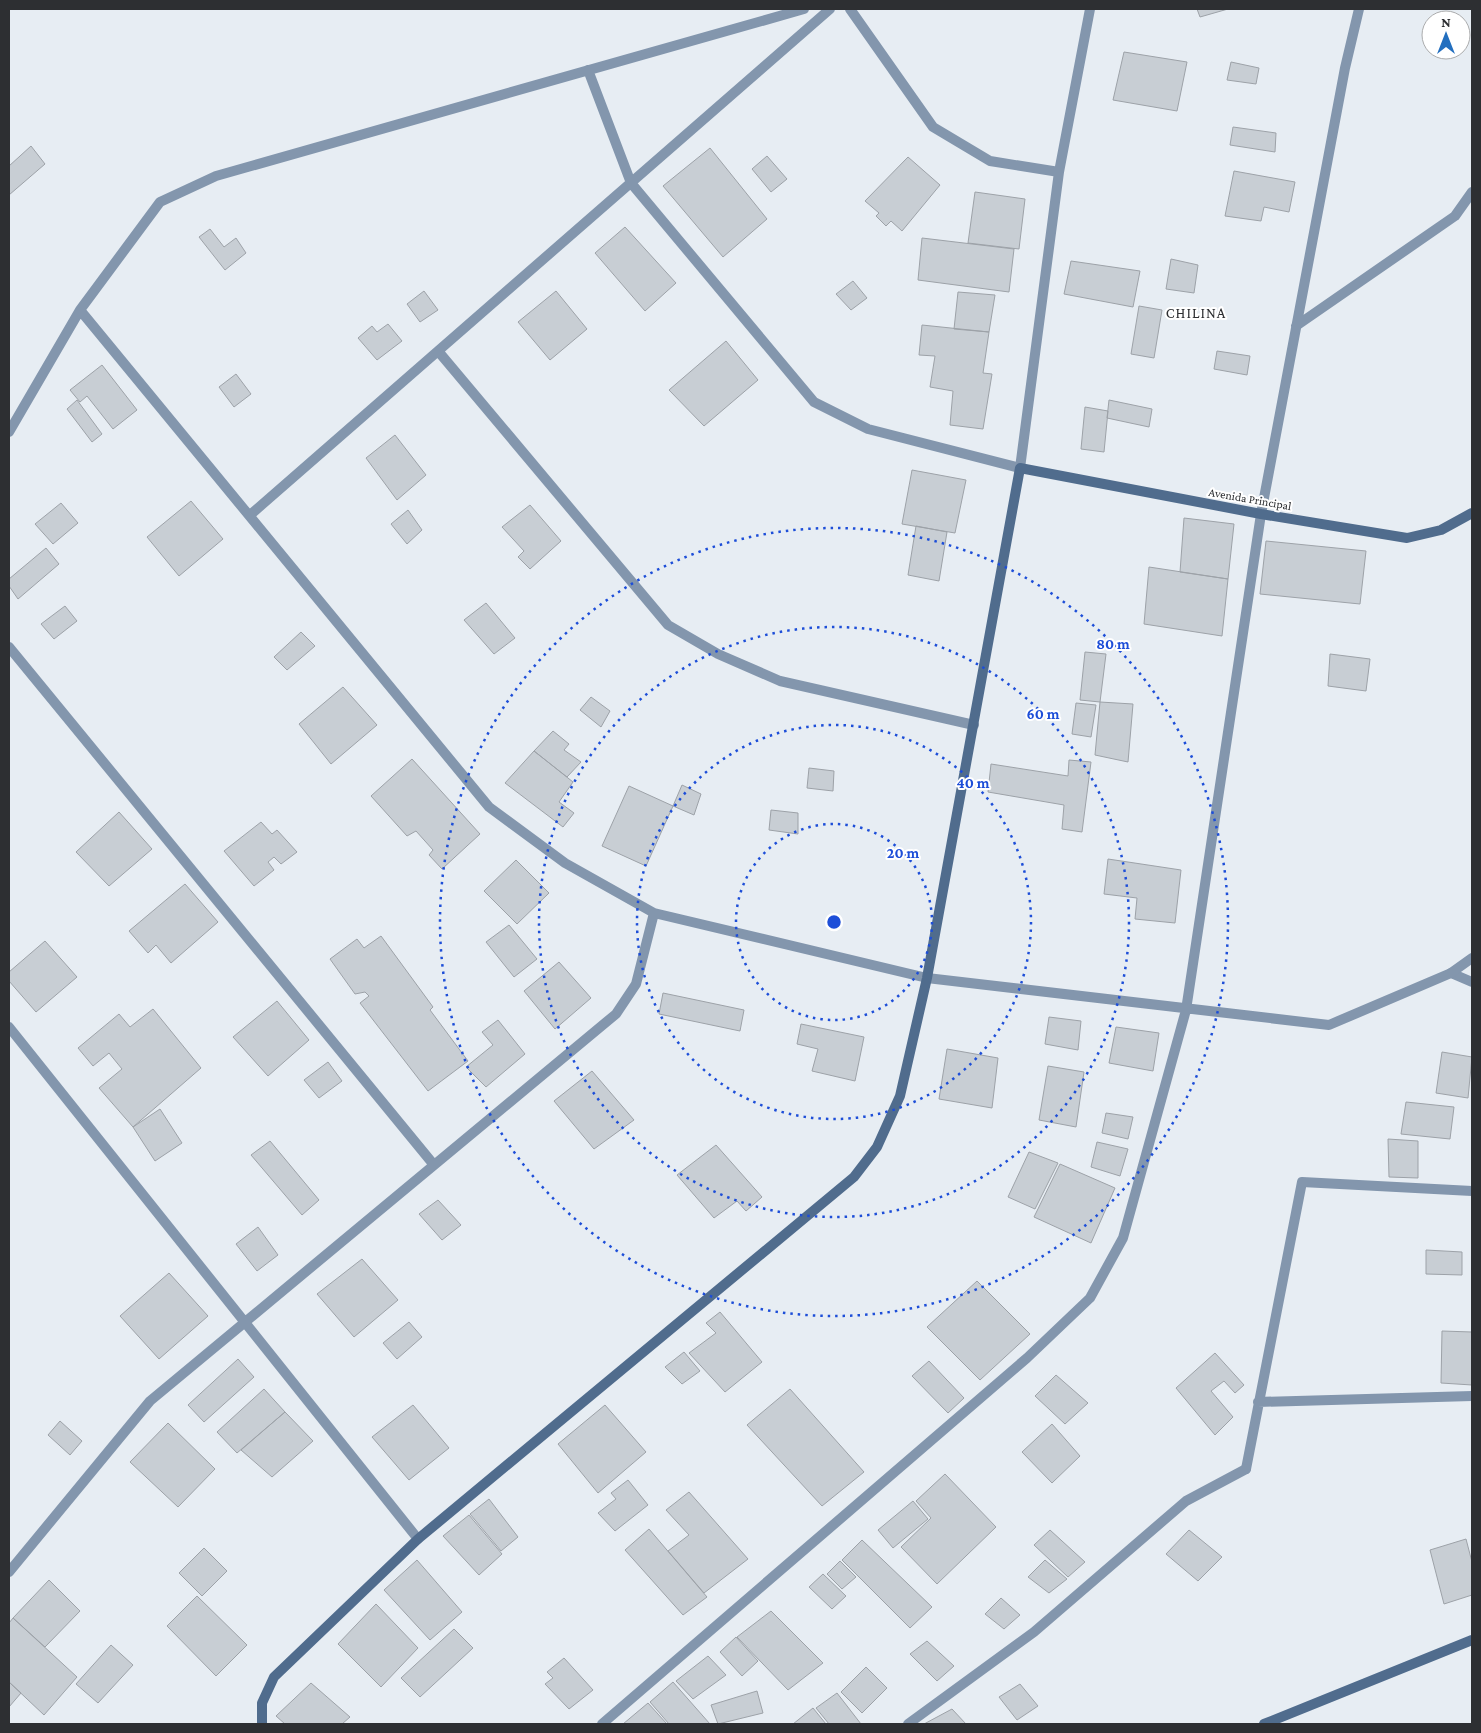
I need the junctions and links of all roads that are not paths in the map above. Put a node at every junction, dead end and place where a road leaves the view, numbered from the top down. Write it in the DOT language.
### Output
graph roads {
  1 [pos="804,9"];
  2 [pos="830,9"];
  3 [pos="850,9"];
  4 [pos="1090,9"];
  5 [pos="1359,9"];
  6 [pos="588,70"];
  7 [pos="1059,172"];
  8 [pos="631,183"];
  9 [pos="1472,192"];
  10 [pos="80,310"];
  11 [pos="1296,326"];
  12 [pos="438,351"];
  13 [pos="9,432"];
  14 [pos="1020,468"];
  15 [pos="1472,513"];
  16 [pos="1261,514"];
  17 [pos="250,516"];
  18 [pos="9,647"];
  19 [pos="974,725"];
  20 [pos="654,913"];
  21 [pos="1472,958"];
  22 [pos="1451,973"];
  23 [pos="927,978"];
  24 [pos="1472,982"];
  25 [pos="1186,1010"];
  26 [pos="9,1027"];
  27 [pos="434,1165"];
  28 [pos="1472,1191"];
  29 [pos="244,1323"];
  30 [pos="1472,1396"];
  31 [pos="1258,1402"];
  32 [pos="418,1539"];
  33 [pos="9,1572"];
  34 [pos="1472,1640"];
  35 [pos="262,1724"];
  36 [pos="602,1724"];
  37 [pos="908,1724"];
  38 [pos="1264,1724"];
  1 -- 6 [label="street"];
  2 -- 8 [label="street"];
  3 -- 7 [label="street"];
  4 -- 7 [label="street"];
  5 -- 11 [label="street"];
  6 -- 8 [label="street"];
  6 -- 10 [label="street"];
  7 -- 14 [label="street"];
  8 -- 12 [label="street"];
  8 -- 14 [label="street"];
  9 -- 11 [label="street"];
  10 -- 13 [label="street"];
  10 -- 17 [label="street"];
  11 -- 16 [label="street"];
  12 -- 17 [label="street"];
  12 -- 19 [label="street"];
  14 -- 16 [label="street, Avenida Principal"];
  14 -- 19 [label="street"];
  15 -- 16 [label="street, Avenida Principal"];
  16 -- 25 [label="street"];
  17 -- 20 [label="street"];
  18 -- 27 [label="street"];
  19 -- 23 [label="street"];
  20 -- 23 [label="street"];
  20 -- 27 [label="street"];
  21 -- 22 [label="street"];
  22 -- 24 [label="street"];
  22 -- 25 [label="street"];
  23 -- 25 [label="street"];
  23 -- 32 [label="street"];
  25 -- 36 [label="street"];
  26 -- 29 [label="street"];
  27 -- 29 [label="street"];
  28 -- 31 [label="street"];
  29 -- 32 [label="street"];
  29 -- 33 [label="street"];
  30 -- 31 [label="street"];
  31 -- 37 [label="street"];
  32 -- 35 [label="street"];
  34 -- 38 [label="street"];
}
